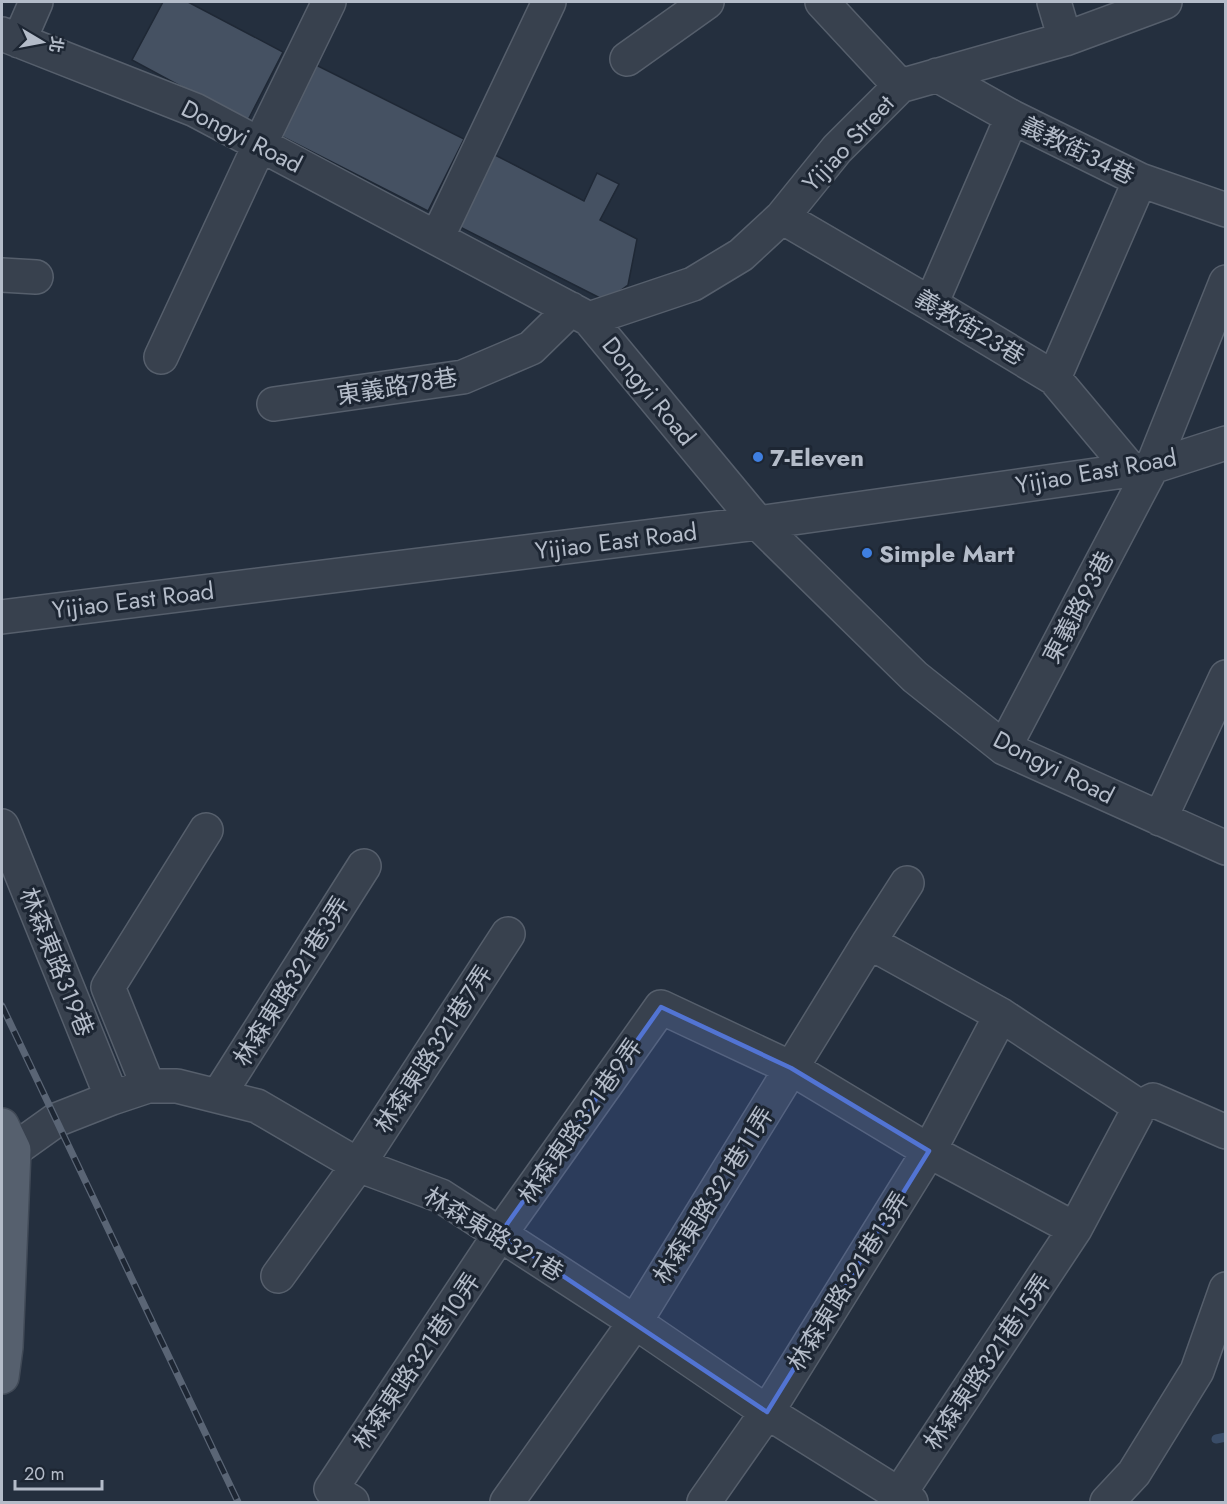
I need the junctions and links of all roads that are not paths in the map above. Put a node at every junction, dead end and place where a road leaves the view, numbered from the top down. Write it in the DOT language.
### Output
graph roads {
  1 [pos="36,2"];
  2 [pos="329,2"];
  3 [pos="549,2"];
  4 [pos="707,2"];
  5 [pos="822,2"];
  6 [pos="1054,2"];
  7 [pos="1166,2"];
  8 [pos="10,38"];
  9 [pos="1065,39"];
  10 [pos="627,59"];
  11 [pos="937,75"];
  12 [pos="900,86"];
  13 [pos="1012,117"];
  14 [pos="260,144"];
  15 [pos="1140,180"];
  16 [pos="1226,210"];
  17 [pos="782,217"];
  18 [pos="437,238"];
  19 [pos="2,276"];
  20 [pos="36,277"];
  21 [pos="1226,282"];
  22 [pos="932,304"];
  23 [pos="580,314"];
  24 [pos="161,357"];
  25 [pos="1054,378"];
  26 [pos="274,404"];
  27 [pos="1226,443"];
  28 [pos="1142,468"];
  29 [pos="758,523"];
  30 [pos="2,616"];
  31 [pos="1226,677"];
  32 [pos="1004,748"];
  33 [pos="1160,819"];
  34 [pos="2,826"];
  35 [pos="206,830"];
  36 [pos="1226,848"];
  37 [pos="364,866"];
  38 [pos="907,883"];
  39 [pos="508,934"];
  40 [pos="869,942"];
  41 [pos="1001,1015"];
  42 [pos="791,1068"];
  43 [pos="148,1086"];
  44 [pos="218,1096"];
  45 [pos="112,1098"];
  46 [pos="1140,1107"];
  47 [pos="1226,1132"];
  48 [pos="8,1138"];
  49 [pos="929,1151"];
  50 [pos="358,1165"];
  51 [pos="1075,1229"];
  52 [pos="500,1234"];
  53 [pos="278,1276"];
  54 [pos="1226,1289"];
  55 [pos="635,1322"];
  56 [pos="2,1377"];
  57 [pos="767,1412"];
  58 [pos="342,1496"];
  59 [pos="901,1500"];
  60 [pos="507,1503"];
  61 [pos="704,1503"];
  62 [pos="1107,1503"];
  1 -- 8 [label="street"];
  2 -- 14 [label="street"];
  3 -- 18 [label="street"];
  4 -- 10 [label="street"];
  5 -- 12 [label="street"];
  6 -- 9 [label="street"];
  7 -- 9 [label="street, Yijiao Street"];
  8 -- 14 [label="street, Dongyi Road"];
  9 -- 11 [label="street, Yijiao Street"];
  11 -- 12 [label="street, Yijiao Street"];
  11 -- 13 [label="street, 義教街34巷"];
  12 -- 17 [label="street, Yijiao Street"];
  13 -- 15 [label="street, 義教街34巷"];
  13 -- 22 [label="street"];
  14 -- 18 [label="street, Dongyi Road"];
  14 -- 24 [label="street"];
  15 -- 16 [label="street, 義教街34巷"];
  15 -- 25 [label="street"];
  17 -- 22 [label="street, 義教街23巷"];
  17 -- 23 [label="street, Yijiao Street"];
  18 -- 23 [label="street, Dongyi Road"];
  19 -- 20 [label="street"];
  21 -- 28 [label="street"];
  22 -- 25 [label="street, 義教街23巷"];
  23 -- 26 [label="street, 東義路78巷"];
  23 -- 29 [label="street, Dongyi Road"];
  25 -- 28 [label="street, 義教街23巷"];
  27 -- 28 [label="street, Yijiao East Road"];
  28 -- 29 [label="street, Yijiao East Road"];
  28 -- 32 [label="street, 東義路93巷"];
  29 -- 30 [label="street, Yijiao East Road"];
  29 -- 32 [label="street, Dongyi Road"];
  31 -- 33 [label="street"];
  32 -- 33 [label="street, Dongyi Road"];
  33 -- 36 [label="street, Dongyi Road"];
  34 -- 45 [label="street, 林森東路319巷"];
  35 -- 43 [label="street"];
  37 -- 44 [label="street, 林森東路321巷3弄"];
  38 -- 40 [label="street, 林森東路321巷11弄"];
  39 -- 50 [label="street, 林森東路321巷7弄"];
  40 -- 41 [label="street"];
  40 -- 42 [label="street, 林森東路321巷11弄"];
  41 -- 46 [label="street"];
  41 -- 49 [label="street, 林森東路321巷13弄"];
  42 -- 49 [label="street"];
  42 -- 52 [label="street, 林森東路321巷9弄"];
  42 -- 55 [label="street, 林森東路321巷11弄"];
  43 -- 44 [label="street, 林森東路321巷"];
  43 -- 45 [label="street, 林森東路321巷"];
  44 -- 50 [label="street, 林森東路321巷"];
  45 -- 48 [label="street, 林森東路321巷"];
  46 -- 47 [label="street"];
  46 -- 51 [label="street, 林森東路321巷15弄"];
  48 -- 56 [label="main road"];
  49 -- 51 [label="street"];
  49 -- 57 [label="street, 林森東路321巷13弄"];
  50 -- 52 [label="street, 林森東路321巷"];
  50 -- 53 [label="street, 林森東路321巷7弄"];
  51 -- 59 [label="street, 林森東路321巷15弄"];
  52 -- 55 [label="street, 林森東路321巷"];
  52 -- 58 [label="street, 林森東路321巷10弄"];
  54 -- 62 [label="street"];
  55 -- 57 [label="street, 林森東路321巷"];
  55 -- 60 [label="street, 林森東路321巷11弄"];
  57 -- 59 [label="street, 林森東路321巷"];
  57 -- 61 [label="street, 林森東路321巷13弄"];
}
